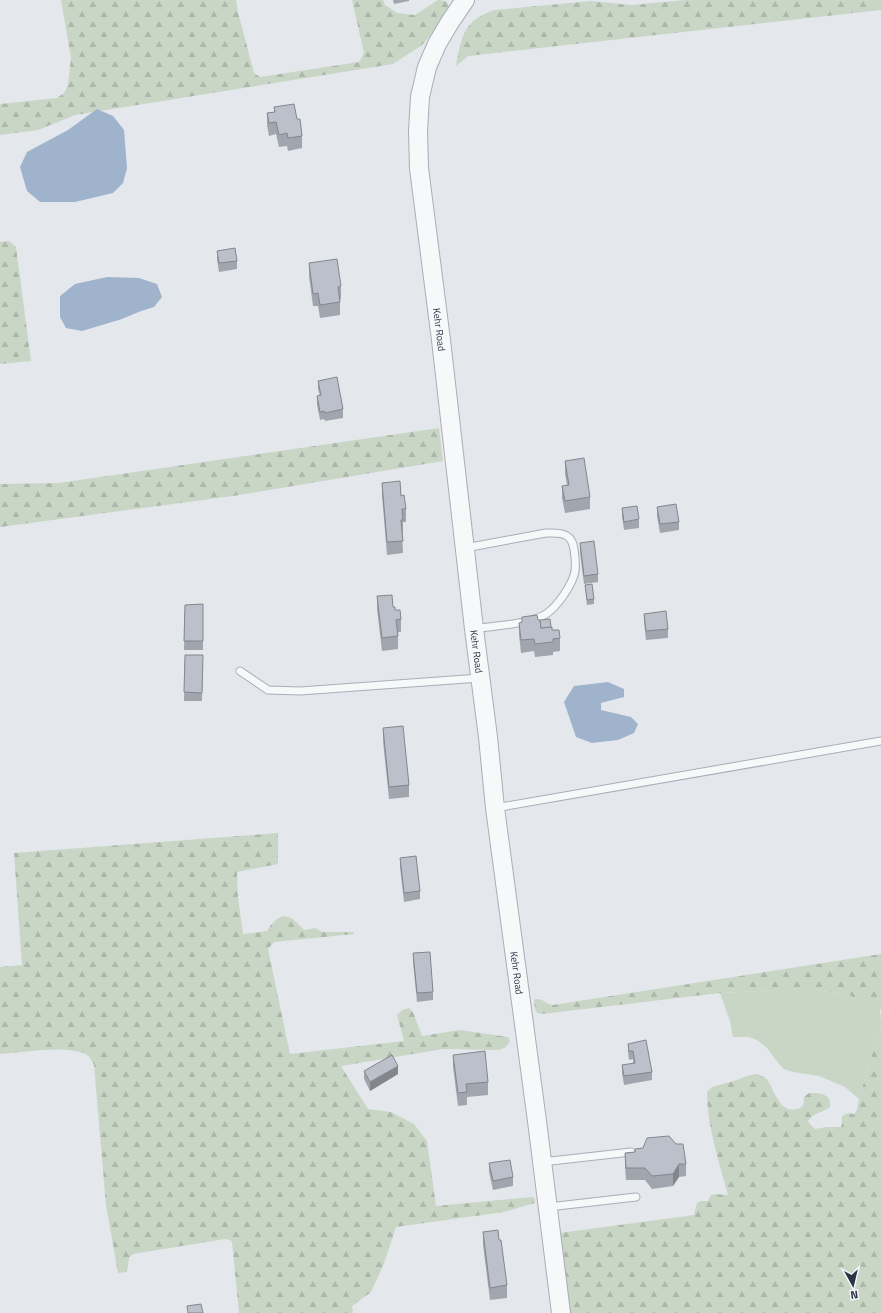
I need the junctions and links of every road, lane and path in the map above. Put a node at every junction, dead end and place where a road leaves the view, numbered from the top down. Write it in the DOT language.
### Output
graph roads {
  1 [pos="466,0"];
  2 [pos="464,549"];
  3 [pos="474,630"];
  4 [pos="240,671"];
  5 [pos="480,678"];
  6 [pos="881,742"];
  7 [pos="495,808"];
  8 [pos="631,1152"];
  9 [pos="542,1162"];
  10 [pos="636,1197"];
  11 [pos="548,1207"];
  12 [pos="561,1313"];
  1 -- 2 [label="street, Kehr Road"];
  2 -- 3 [label="street, Kehr Road"];
  2 -- 3 [label="lane"];
  3 -- 5 [label="street, Kehr Road"];
  4 -- 5 [label="lane"];
  5 -- 7 [label="street, Kehr Road"];
  6 -- 7 [label="lane"];
  7 -- 9 [label="street, Kehr Road"];
  8 -- 9 [label="lane"];
  9 -- 11 [label="street, Kehr Road"];
  10 -- 11 [label="lane"];
  11 -- 12 [label="street, Kehr Road"];
}
